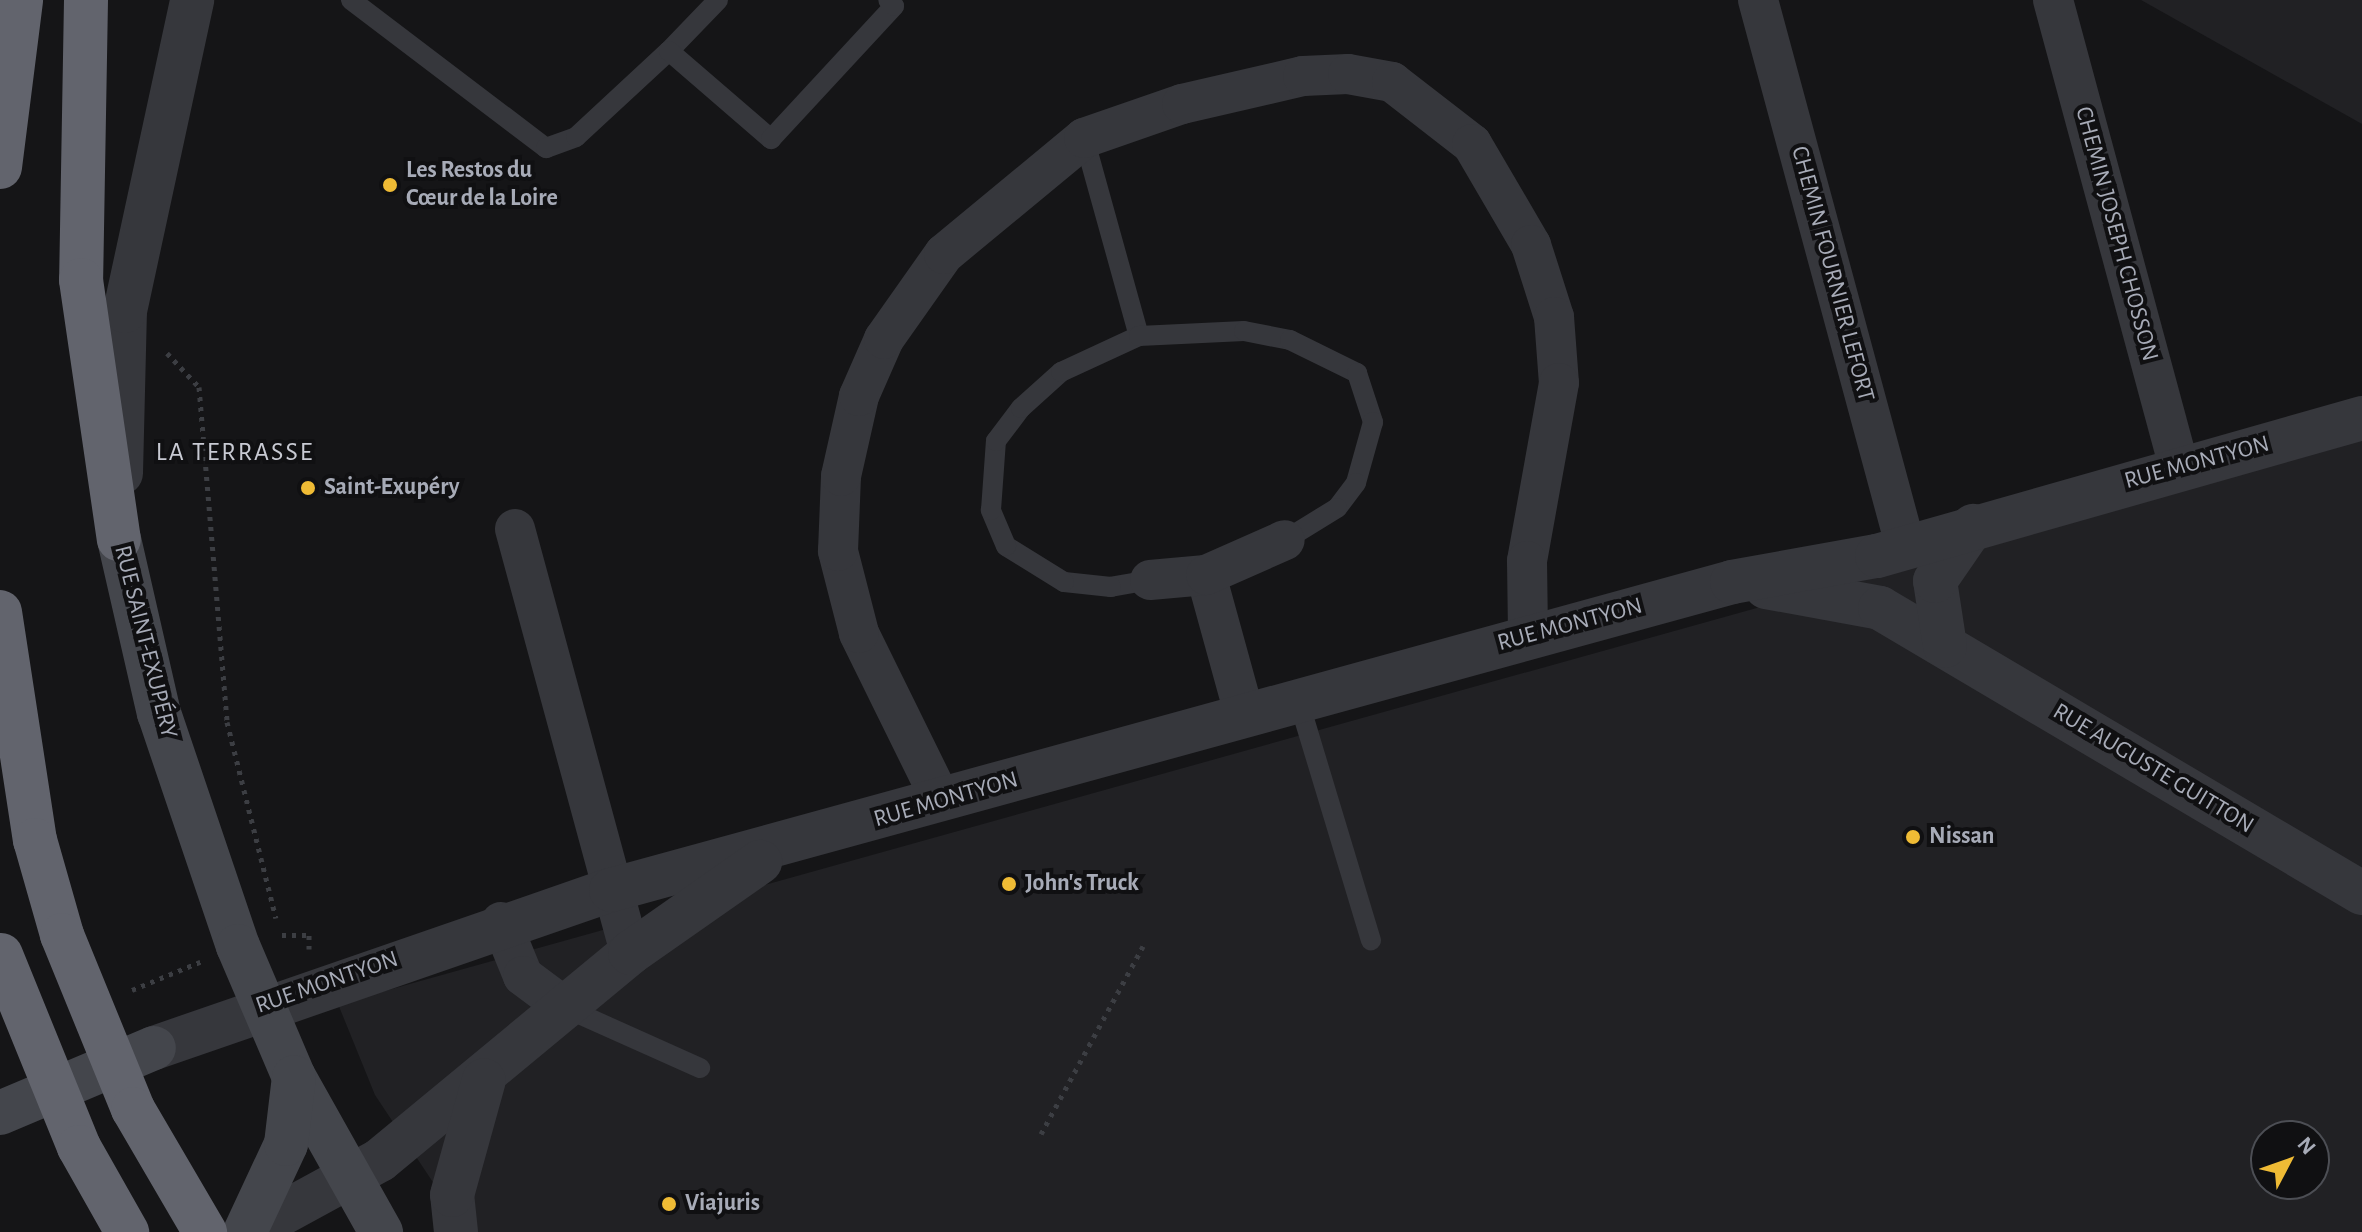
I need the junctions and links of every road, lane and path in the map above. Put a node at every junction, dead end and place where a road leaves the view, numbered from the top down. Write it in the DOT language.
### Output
graph roads {
  1 [pos="21,0"];
  2 [pos="86,0"];
  3 [pos="192,0"];
  4 [pos="351,0"];
  5 [pos="718,0"];
  6 [pos="888,0"];
  7 [pos="1758,0"];
  8 [pos="2053,0"];
  9 [pos="669,51"];
  10 [pos="1084,138"];
  11 [pos="0,167"];
  12 [pos="125,311"];
  13 [pos="1139,336"];
  14 [pos="2362,418"];
  15 [pos="2179,467"];
  16 [pos="1973,526"];
  17 [pos="515,529"];
  18 [pos="119,539"];
  19 [pos="1285,540"];
  20 [pos="1906,548"];
  21 [pos="1206,575"];
  22 [pos="1150,580"];
  23 [pos="1732,582"];
  24 [pos="0,612"];
  25 [pos="1528,636"];
  26 [pos="1945,646"];
  27 [pos="1299,702"];
  28 [pos="1245,717"];
  29 [pos="941,800"];
  30 [pos="782,847"];
  31 [pos="611,890"];
  32 [pos="2362,893"];
  33 [pos="501,922"];
  34 [pos="272,930"];
  35 [pos="1371,940"];
  36 [pos="1143,946"];
  37 [pos="1,953"];
  38 [pos="630,953"];
  39 [pos="261,1005"];
  40 [pos="566,1008"];
  41 [pos="154,1048"];
  42 [pos="700,1068"];
  43 [pos="294,1077"];
  44 [pos="484,1080"];
  45 [pos="49,1093"];
  46 [pos="0,1113"];
  47 [pos="1041,1134"];
  48 [pos="0,1143"];
  49 [pos="347,1179"];
  50 [pos="127,1232"];
  51 [pos="205,1232"];
  52 [pos="246,1232"];
  53 [pos="381,1232"];
  54 [pos="456,1232"];
  1 -- 11 [label="highway"];
  2 -- 18 [label="highway"];
  3 -- 12 [label="street, RUE SAINT-EXUPÉRY"];
  4 -- 9 [label="lane"];
  5 -- 9 [label="lane"];
  6 -- 9 [label="lane"];
  7 -- 20 [label="street, CHEMIN FOURNIER LEFORT"];
  8 -- 15 [label="street, CHEMIN JOSEPH CHOSSON"];
  10 -- 13 [label="lane"];
  10 -- 25 [label="street"];
  10 -- 29 [label="street"];
  12 -- 18 [label="street, RUE SAINT-EXUPÉRY"];
  12 -- 34 [label="path"];
  13 -- 19 [label="lane"];
  13 -- 22 [label="lane"];
  14 -- 15 [label="street, RUE MONTYON"];
  15 -- 16 [label="street, RUE MONTYON"];
  16 -- 20 [label="street, RUE MONTYON"];
  16 -- 26 [label="street"];
  17 -- 31 [label="street"];
  18 -- 39 [label="main road, RUE SAINT-EXUPÉRY"];
  19 -- 21 [label="street"];
  20 -- 23 [label="street, RUE MONTYON"];
  21 -- 22 [label="street"];
  21 -- 28 [label="street"];
  23 -- 25 [label="street, RUE MONTYON"];
  23 -- 26 [label="street, RUE AUGUSTE GUITTON"];
  24 -- 51 [label="highway, bridge"];
  25 -- 27 [label="street, RUE MONTYON"];
  26 -- 32 [label="street, RUE AUGUSTE GUITTON"];
  27 -- 28 [label="street, RUE MONTYON"];
  27 -- 35 [label="lane"];
  28 -- 29 [label="street, RUE MONTYON"];
  29 -- 30 [label="street, RUE MONTYON"];
  30 -- 31 [label="street, RUE MONTYON"];
  30 -- 38 [label="street, RUE MONTYON"];
  31 -- 33 [label="street, RUE MONTYON"];
  31 -- 38 [label="street"];
  33 -- 39 [label="street, RUE MONTYON"];
  33 -- 40 [label="street"];
  36 -- 47 [label="path"];
  37 -- 50 [label="highway, bridge"];
  38 -- 40 [label="street, RUE MONTYON"];
  39 -- 41 [label="street, RUE MONTYON"];
  39 -- 43 [label="main road, RUE SAINT-EXUPÉRY"];
  40 -- 42 [label="lane"];
  40 -- 44 [label="street, RUE MONTYON"];
  41 -- 45 [label="main road"];
  43 -- 49 [label="main road, RUE SAINT-EXUPÉRY"];
  43 -- 52 [label="main road"];
  44 -- 49 [label="street, RUE MONTYON"];
  44 -- 54 [label="street"];
  45 -- 46 [label="main road"];
  45 -- 48 [label="main road"];
  49 -- 52 [label="street, RUE MONTYON"];
  49 -- 53 [label="main road, RUE SAINT-EXUPÉRY"];
}
